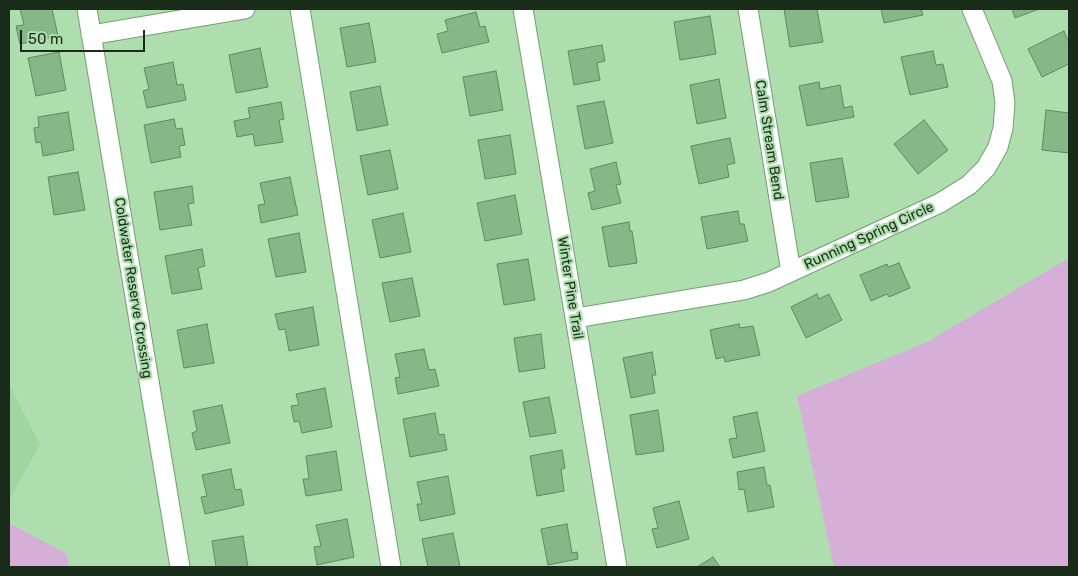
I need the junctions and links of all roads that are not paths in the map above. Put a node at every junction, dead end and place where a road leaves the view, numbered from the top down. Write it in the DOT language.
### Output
graph roads {
  1 [pos="87,9"];
  2 [pos="244,9"];
  3 [pos="300,9"];
  4 [pos="523,9"];
  5 [pos="748,9"];
  6 [pos="972,9"];
  7 [pos="91,35"];
  8 [pos="791,272"];
  9 [pos="576,318"];
  10 [pos="180,567"];
  11 [pos="392,567"];
  12 [pos="617,567"];
  1 -- 7 [label="street, Coldwater Reserve Crossing"];
  2 -- 7 [label="street"];
  3 -- 11 [label="street"];
  4 -- 9 [label="street, Winter Pine Trail"];
  5 -- 8 [label="street, Calm Stream Bend"];
  6 -- 8 [label="street, Running Spring Circle"];
  7 -- 10 [label="street, Coldwater Reserve Crossing"];
  8 -- 9 [label="street, Running Spring Circle"];
  9 -- 12 [label="street, Winter Pine Trail"];
}
